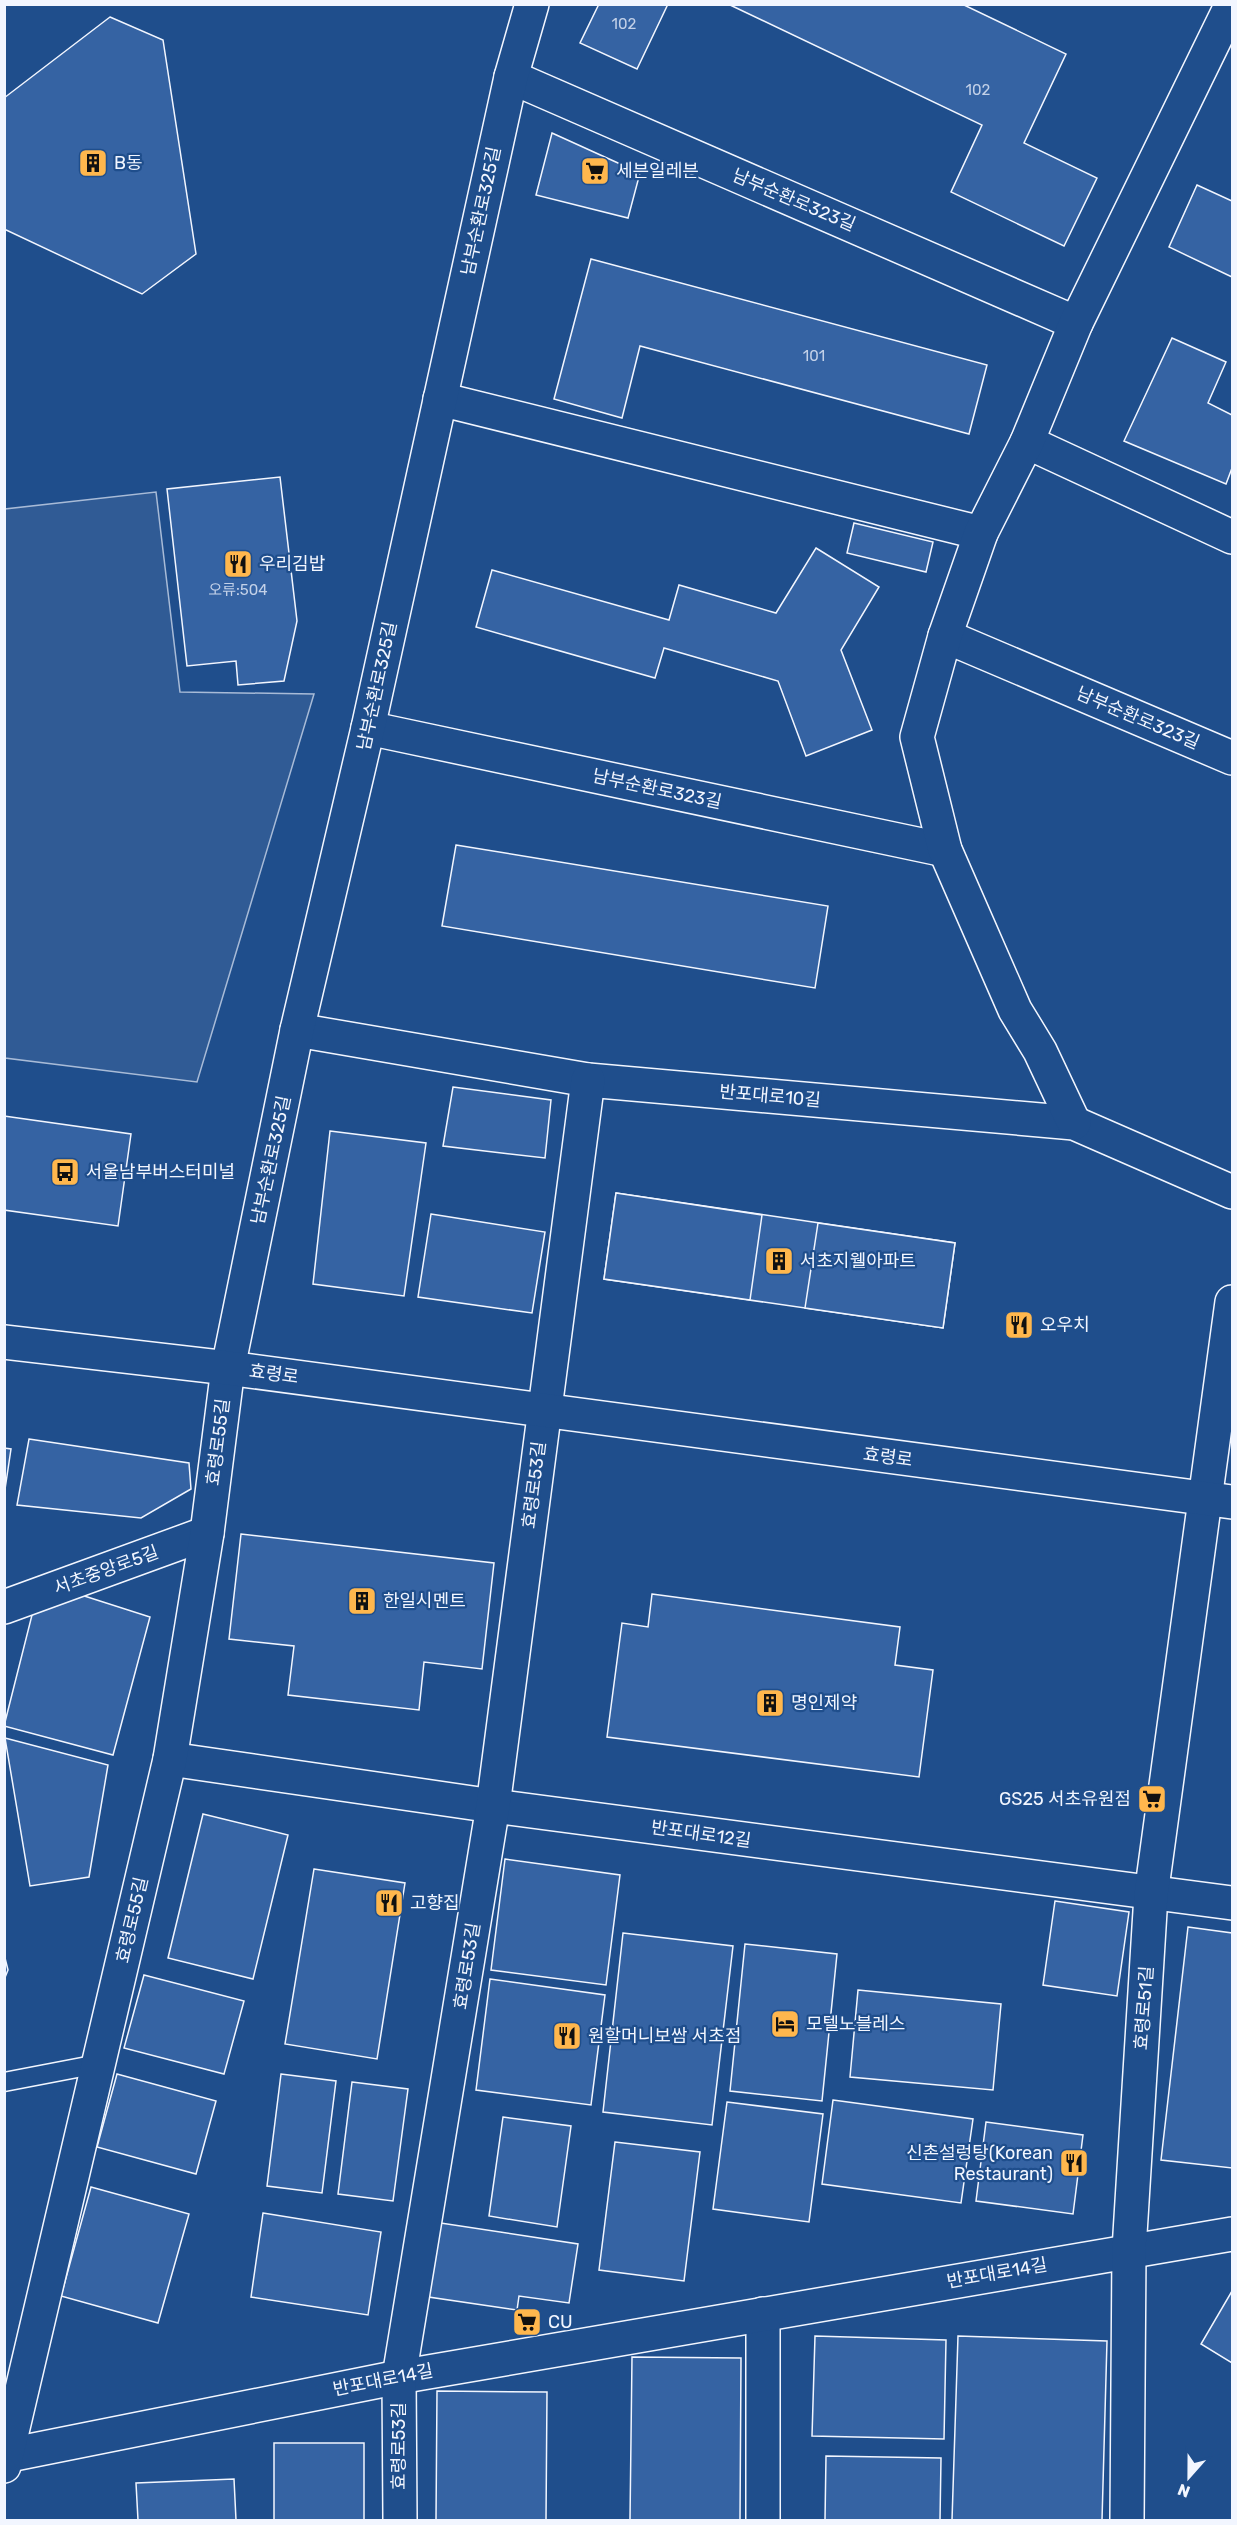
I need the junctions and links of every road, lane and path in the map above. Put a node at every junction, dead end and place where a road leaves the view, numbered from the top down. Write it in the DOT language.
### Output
graph roads {
  1 [pos="532,4"];
  2 [pos="1232,4"];
  3 [pos="511,77"];
  4 [pos="1076,322"];
  5 [pos="440,399"];
  6 [pos="1027,442"];
  7 [pos="981,533"];
  8 [pos="1233,537"];
  9 [pos="945,636"];
  10 [pos="368,728"];
  11 [pos="1233,758"];
  12 [pos="945,849"];
  13 [pos="297,1030"];
  14 [pos="588,1080"];
  15 [pos="1074,1123"];
  16 [pos="1233,1192"];
  17 [pos="1233,1302"];
  18 [pos="4,1342"];
  19 [pos="228,1368"];
  20 [pos="544,1411"];
  21 [pos="1219,1500"];
  22 [pos="207,1533"];
  23 [pos="4,1607"];
  24 [pos="170,1759"];
  25 [pos="493,1806"];
  26 [pos="1151,1894"];
  27 [pos="1233,1903"];
  28 [pos="98,2064"];
  29 [pos="4,2082"];
  30 [pos="1233,2234"];
  31 [pos="1129,2250"];
  32 [pos="763,2314"];
  33 [pos="399,2377"];
  34 [pos="6,2459"];
  35 [pos="400,2520"];
  36 [pos="763,2520"];
  37 [pos="1127,2520"];
  1 -- 3 [label="street, 남부순환로325길"];
  2 -- 4 [label="street"];
  3 -- 4 [label="street, 남부순환로323길"];
  3 -- 5 [label="street, 남부순환로325길"];
  4 -- 6 [label="street"];
  5 -- 7 [label="street"];
  5 -- 10 [label="street, 남부순환로325길"];
  6 -- 7 [label="street"];
  6 -- 8 [label="street"];
  7 -- 9 [label="street"];
  9 -- 11 [label="street, 남부순환로323길"];
  9 -- 12 [label="street"];
  10 -- 12 [label="street, 남부순환로323길"];
  10 -- 13 [label="street, 남부순환로325길"];
  12 -- 15 [label="street"];
  13 -- 14 [label="street, 반포대로10길"];
  13 -- 19 [label="street, 남부순환로325길"];
  14 -- 15 [label="street, 반포대로10길"];
  14 -- 20 [label="street"];
  15 -- 16 [label="street, 반포대로10길"];
  17 -- 21 [label="street, 효령로51길"];
  18 -- 19 [label="street, 효령로"];
  19 -- 20 [label="street, 효령로"];
  19 -- 22 [label="street, 효령로55길"];
  20 -- 21 [label="street, 효령로"];
  20 -- 25 [label="street, 효령로53길"];
  21 -- 26 [label="street, 효령로51길"];
  22 -- 23 [label="street, 서초중앙로5길"];
  22 -- 24 [label="street, 효령로55길"];
  24 -- 25 [label="street, 반포대로12길"];
  24 -- 28 [label="street, 효령로55길"];
  25 -- 26 [label="street, 반포대로12길"];
  25 -- 33 [label="street, 효령로53길"];
  26 -- 27 [label="street, 반포대로12길"];
  26 -- 31 [label="street, 효령로51길"];
  28 -- 29 [label="lane"];
  28 -- 34 [label="street, 효령로55길"];
  30 -- 31 [label="street, 반포대로14길"];
  31 -- 32 [label="street, 반포대로14길"];
  31 -- 37 [label="street, 효령로51길"];
  32 -- 33 [label="street, 반포대로14길"];
  32 -- 36 [label="street"];
  33 -- 34 [label="street, 반포대로14길"];
  33 -- 35 [label="street, 효령로53길"];
}
